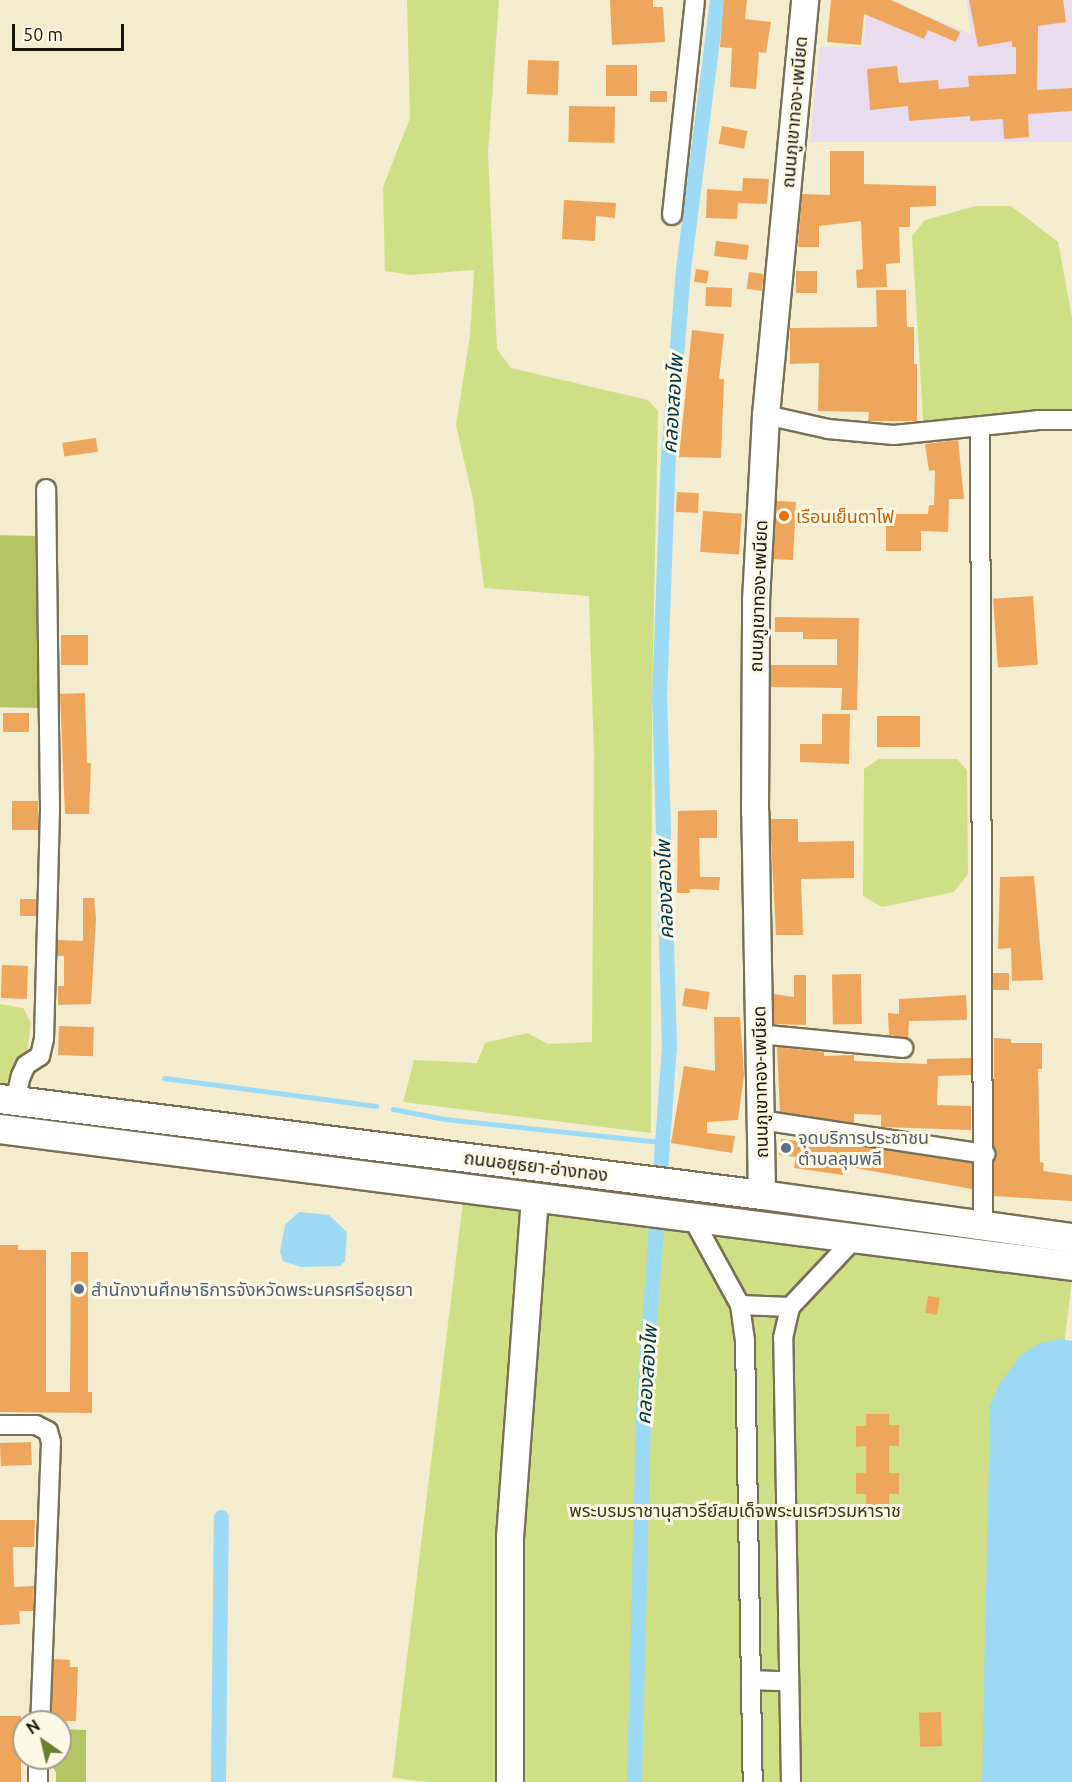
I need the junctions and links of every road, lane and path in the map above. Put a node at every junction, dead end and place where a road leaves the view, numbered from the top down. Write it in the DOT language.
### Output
graph roads {
  1 [pos="695,0"];
  2 [pos="805,0"];
  3 [pos="672,214"];
  4 [pos="766,415"];
  5 [pos="1072,420"];
  6 [pos="980,427"];
  7 [pos="46,489"];
  8 [pos="758,1034"];
  9 [pos="903,1048"];
  10 [pos="8,1100"];
  11 [pos="147,1117"];
  12 [pos="760,1120"];
  13 [pos="0,1129"];
  14 [pos="143,1147"];
  15 [pos="985,1154"];
  16 [pos="762,1195"];
  17 [pos="535,1197"];
  18 [pos="682,1217"];
  19 [pos="983,1226"];
  20 [pos="1072,1238"];
  21 [pos="854,1239"];
  22 [pos="1072,1266"];
  23 [pos="740,1305"];
  24 [pos="790,1307"];
  25 [pos="0,1425"];
  26 [pos="751,1680"];
  27 [pos="789,1681"];
  28 [pos="40,1710"];
  29 [pos="510,1782"];
  30 [pos="753,1782"];
  31 [pos="791,1782"];
  1 -- 3 [label="street"];
  2 -- 4 [label="street, ถนนภูเขาทอง-เพนียด"];
  4 -- 6 [label="street"];
  4 -- 8 [label="street, ถนนภูเขาทอง-เพนียด"];
  5 -- 6 [label="street"];
  6 -- 15 [label="street"];
  7 -- 10 [label="street"];
  8 -- 9 [label="street"];
  8 -- 12 [label="street, ถนนภูเขาทอง-เพนียด"];
  10 -- 11 [label="main road, ถนนอยุธยา-อ่างทอง"];
  11 -- 14 [label="main road"];
  11 -- 16 [label="main road, ถนนอยุธยา-อ่างทอง"];
  12 -- 15 [label="street"];
  12 -- 16 [label="street, ถนนภูเขาทอง-เพนียด"];
  13 -- 14 [label="main road, ถนนอยุธยา-อ่างทอง"];
  14 -- 17 [label="main road, ถนนอยุธยา-อ่างทอง"];
  15 -- 19 [label="street"];
  16 -- 19 [label="main road, ถนนอยุธยา-อ่างทอง"];
  17 -- 18 [label="main road, ถนนอยุธยา-อ่างทอง"];
  17 -- 29 [label="street"];
  18 -- 21 [label="main road, ถนนอยุธยา-อ่างทอง"];
  18 -- 23 [label="street"];
  19 -- 20 [label="main road, ถนนอยุธยา-อ่างทอง"];
  21 -- 22 [label="main road, ถนนอยุธยา-อ่างทอง"];
  21 -- 24 [label="street"];
  23 -- 24 [label="street"];
  23 -- 26 [label="street"];
  24 -- 27 [label="street"];
  25 -- 28 [label="street"];
  26 -- 27 [label="street"];
  26 -- 30 [label="street"];
  27 -- 31 [label="street"];
}
